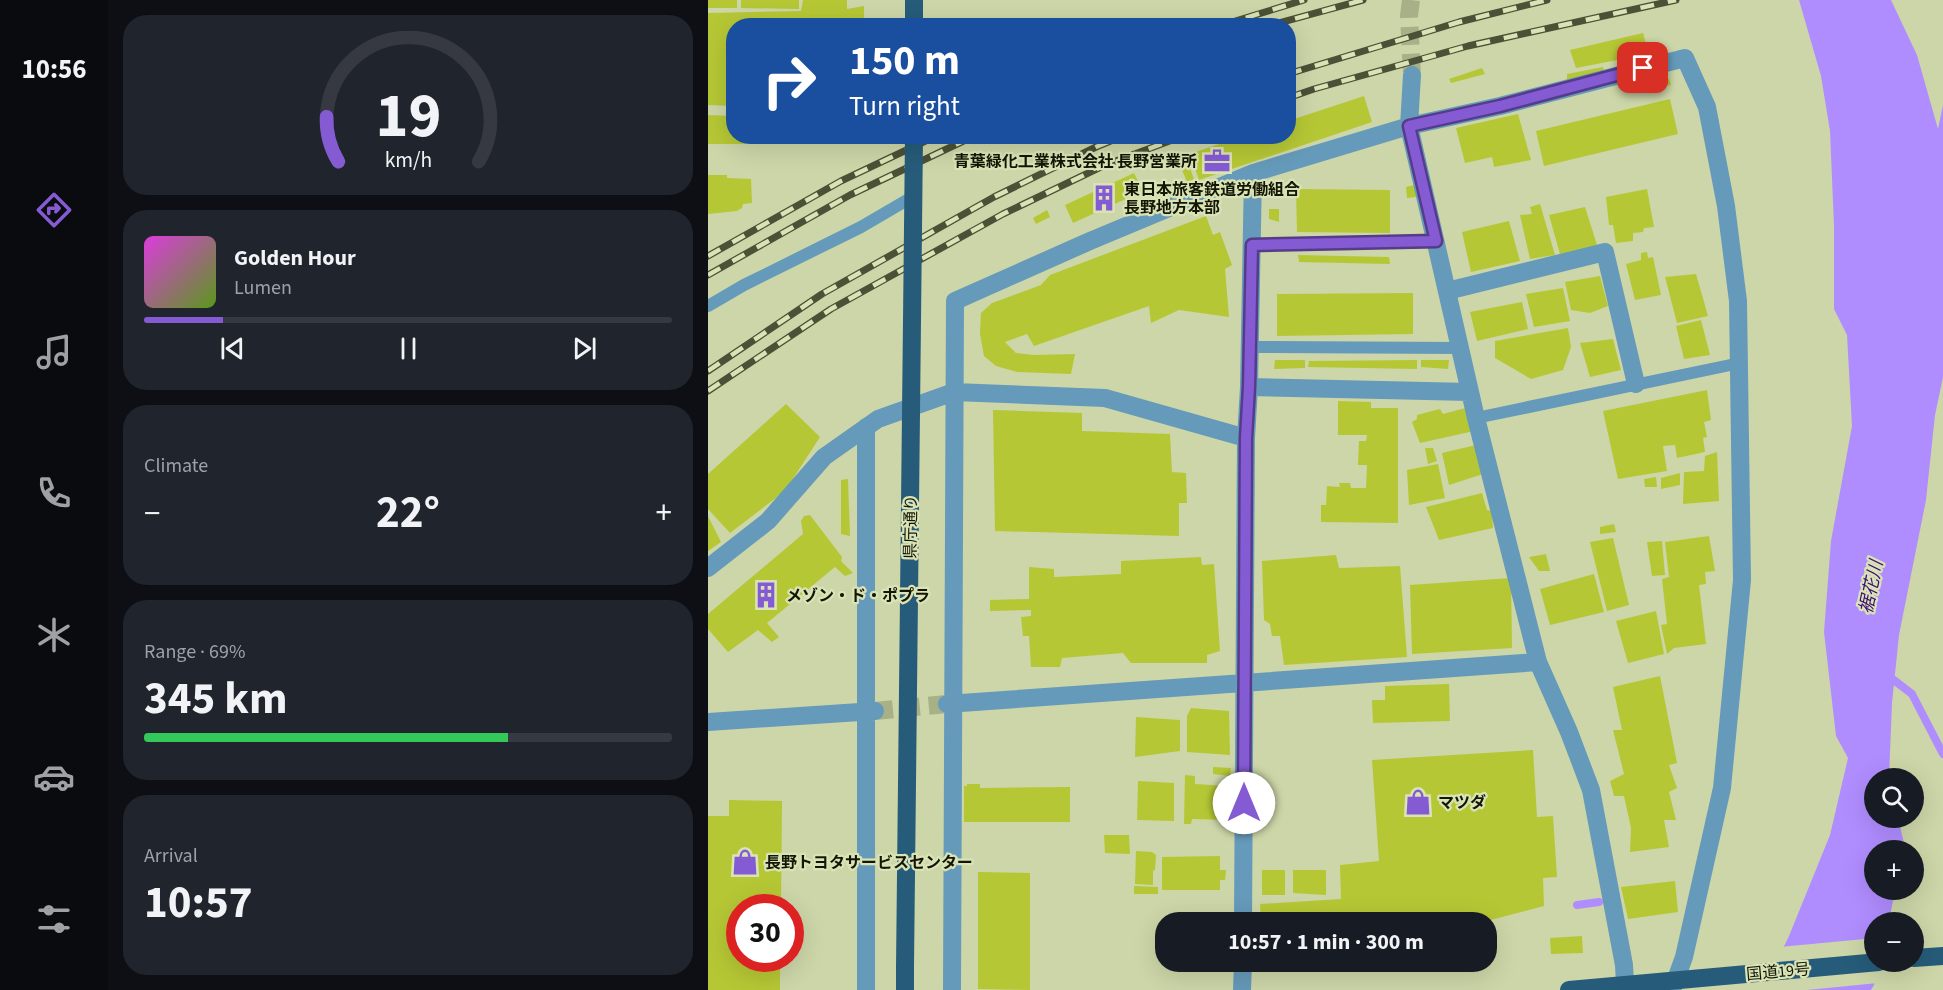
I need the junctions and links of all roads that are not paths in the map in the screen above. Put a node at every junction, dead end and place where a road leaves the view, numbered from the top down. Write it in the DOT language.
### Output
graph roads {
  1 [pos="914,0"];
  2 [pos="914,18"];
  3 [pos="1412,75"];
  4 [pos="1409,126"];
  5 [pos="914,144"];
  6 [pos="1253,173"];
  7 [pos="914,196"];
  8 [pos="1436,241"];
  9 [pos="1252,245"];
  10 [pos="1447,291"];
  11 [pos="708,306"];
  12 [pos="1250,347"];
  13 [pos="1460,348"];
  14 [pos="1740,363"];
  15 [pos="1636,384"];
  16 [pos="1249,387"];
  17 [pos="954,392"];
  18 [pos="1470,392"];
  19 [pos="1476,418"];
  20 [pos="866,427"];
  21 [pos="1246,438"];
  22 [pos="708,568"];
  23 [pos="1538,662"];
  24 [pos="1244,683"];
  25 [pos="950,703"];
  26 [pos="871,712"];
  27 [pos="708,722"];
  28 [pos="1243,912"];
  29 [pos="1943,956"];
  30 [pos="1924,957"];
  31 [pos="1864,964"];
  32 [pos="1243,972"];
  33 [pos="1680,982"];
  34 [pos="1625,984"];
  35 [pos="866,990"];
  36 [pos="905,990"];
  37 [pos="952,990"];
  38 [pos="1242,990"];
  39 [pos="1569,990"];
  1 -- 2 [label="highway"];
  3 -- 4 [label="street"];
  4 -- 6 [label="street"];
  4 -- 8 [label="street"];
  4 -- 14 [label="street"];
  5 -- 7 [label="highway, 県庁通り, bridge"];
  6 -- 9 [label="street"];
  6 -- 17 [label="street"];
  7 -- 11 [label="lane"];
  7 -- 36 [label="highway, 県庁通り, bridge"];
  8 -- 9 [label="lane"];
  8 -- 10 [label="street"];
  9 -- 12 [label="street"];
  10 -- 13 [label="street"];
  10 -- 15 [label="street"];
  12 -- 13 [label="lane"];
  12 -- 16 [label="street"];
  13 -- 18 [label="street"];
  14 -- 15 [label="lane"];
  14 -- 33 [label="street"];
  15 -- 19 [label="lane"];
  16 -- 18 [label="street"];
  16 -- 21 [label="street"];
  17 -- 20 [label="street"];
  17 -- 21 [label="street"];
  17 -- 25 [label="street"];
  18 -- 19 [label="street"];
  19 -- 23 [label="street"];
  20 -- 22 [label="street"];
  20 -- 26 [label="street"];
  21 -- 24 [label="street"];
  23 -- 24 [label="street"];
  23 -- 34 [label="street"];
  24 -- 25 [label="street"];
  24 -- 28 [label="street"];
  25 -- 37 [label="street"];
  26 -- 27 [label="street"];
  26 -- 35 [label="street"];
  29 -- 30 [label="highway"];
  31 -- 33 [label="highway, 国道19号"];
  32 -- 38 [label="street"];
  33 -- 34 [label="highway, 国道19号"];
  34 -- 39 [label="highway, 国道19号"];
}
